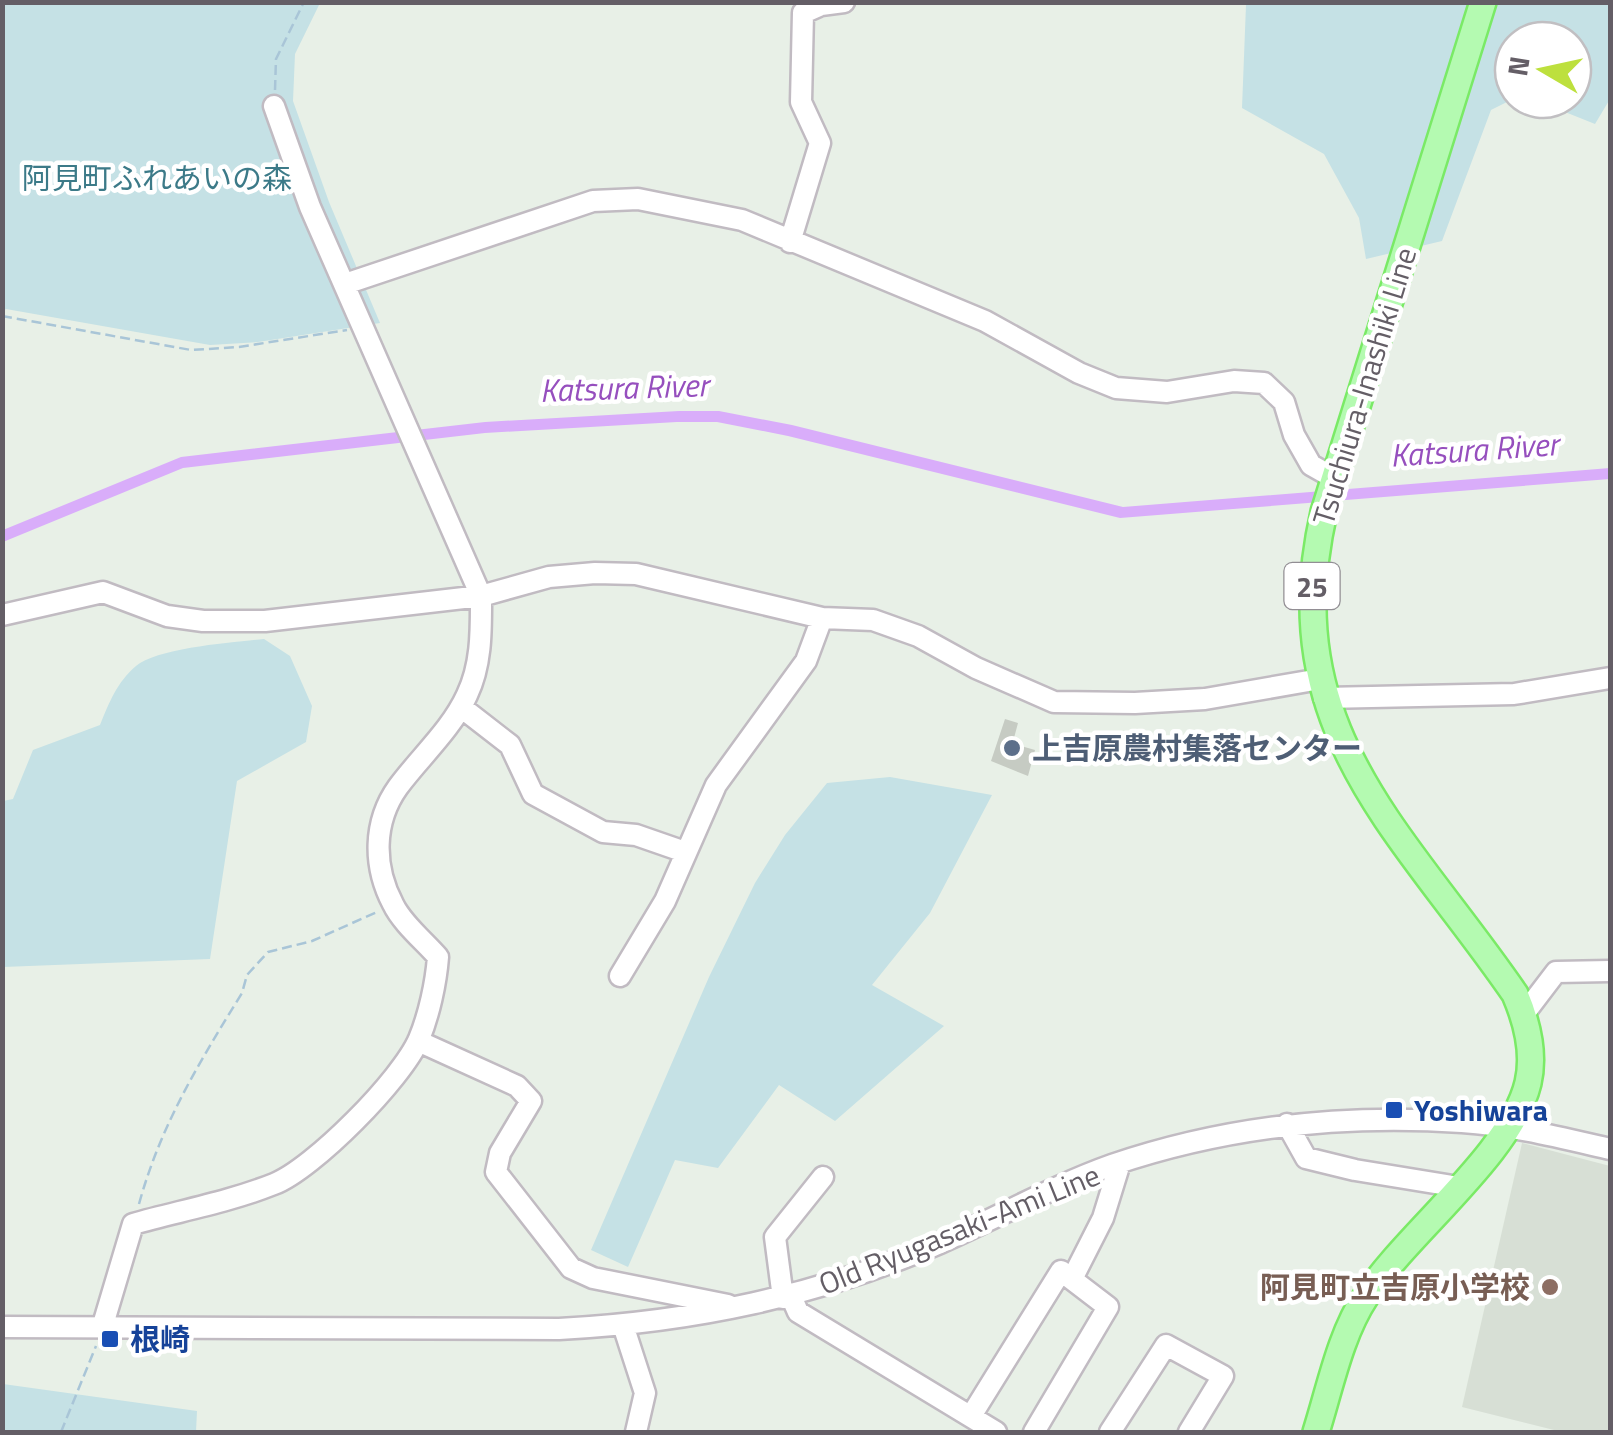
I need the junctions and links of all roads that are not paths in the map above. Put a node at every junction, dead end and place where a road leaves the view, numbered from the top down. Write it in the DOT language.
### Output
graph roads {
  1 [pos="844,2"];
  2 [pos="1483,2"];
  3 [pos="274,106"];
  4 [pos="790,242"];
  5 [pos="344,284"];
  6 [pos="1334,478"];
  7 [pos="481,596"];
  8 [pos="2,614"];
  9 [pos="822,618"];
  10 [pos="1610,678"];
  11 [pos="1322,688"];
  12 [pos="461,707"];
  13 [pos="685,852"];
  14 [pos="1610,972"];
  15 [pos="620,976"];
  16 [pos="1524,1014"];
  17 [pos="418,1041"];
  18 [pos="1287,1124"];
  19 [pos="1508,1128"];
  20 [pos="1610,1150"];
  21 [pos="1120,1163"];
  22 [pos="823,1178"];
  23 [pos="1459,1187"];
  24 [pos="1072,1279"];
  25 [pos="787,1297"];
  26 [pos="743,1308"];
  27 [pos="623,1325"];
  28 [pos="2,1327"];
  29 [pos="102,1328"];
  30 [pos="971,1416"];
  31 [pos="636,1432"];
  32 [pos="996,1432"];
  33 [pos="1034,1432"];
  34 [pos="1110,1432"];
  35 [pos="1189,1432"];
  36 [pos="1316,1432"];
  1 -- 4 [label="street"];
  2 -- 6 [label="main road, Tsuchiura-Inashiki Line / 25"];
  3 -- 5 [label="street"];
  4 -- 5 [label="street"];
  4 -- 6 [label="street"];
  5 -- 7 [label="street"];
  6 -- 11 [label="main road, Tsuchiura-Inashiki Line / 25"];
  7 -- 8 [label="street"];
  7 -- 9 [label="street"];
  7 -- 12 [label="street"];
  9 -- 11 [label="street"];
  9 -- 13 [label="street"];
  10 -- 11 [label="street"];
  11 -- 16 [label="main road, Tsuchiura-Inashiki Line / 25"];
  12 -- 13 [label="street"];
  12 -- 17 [label="street"];
  13 -- 15 [label="street"];
  14 -- 16 [label="street"];
  16 -- 19 [label="main road, Tsuchiura-Inashiki Line / 25"];
  17 -- 26 [label="street"];
  17 -- 29 [label="street"];
  18 -- 19 [label="street, Old Ryugasaki-Ami Line"];
  18 -- 21 [label="street, Old Ryugasaki-Ami Line"];
  18 -- 23 [label="street"];
  19 -- 20 [label="street, Old Ryugasaki-Ami Line"];
  19 -- 23 [label="main road, Tsuchiura-Inashiki Line / 25"];
  21 -- 24 [label="street"];
  21 -- 25 [label="street, Old Ryugasaki-Ami Line"];
  22 -- 25 [label="street"];
  23 -- 36 [label="main road, Tsuchiura-Inashiki Line / 25"];
  24 -- 30 [label="street"];
  24 -- 33 [label="street"];
  25 -- 26 [label="street, Old Ryugasaki-Ami Line"];
  25 -- 30 [label="street"];
  26 -- 27 [label="street, Old Ryugasaki-Ami Line"];
  27 -- 29 [label="street, Old Ryugasaki-Ami Line"];
  27 -- 31 [label="street"];
  28 -- 29 [label="street, Old Ryugasaki-Ami Line"];
  30 -- 32 [label="street"];
  34 -- 35 [label="street"];
}
